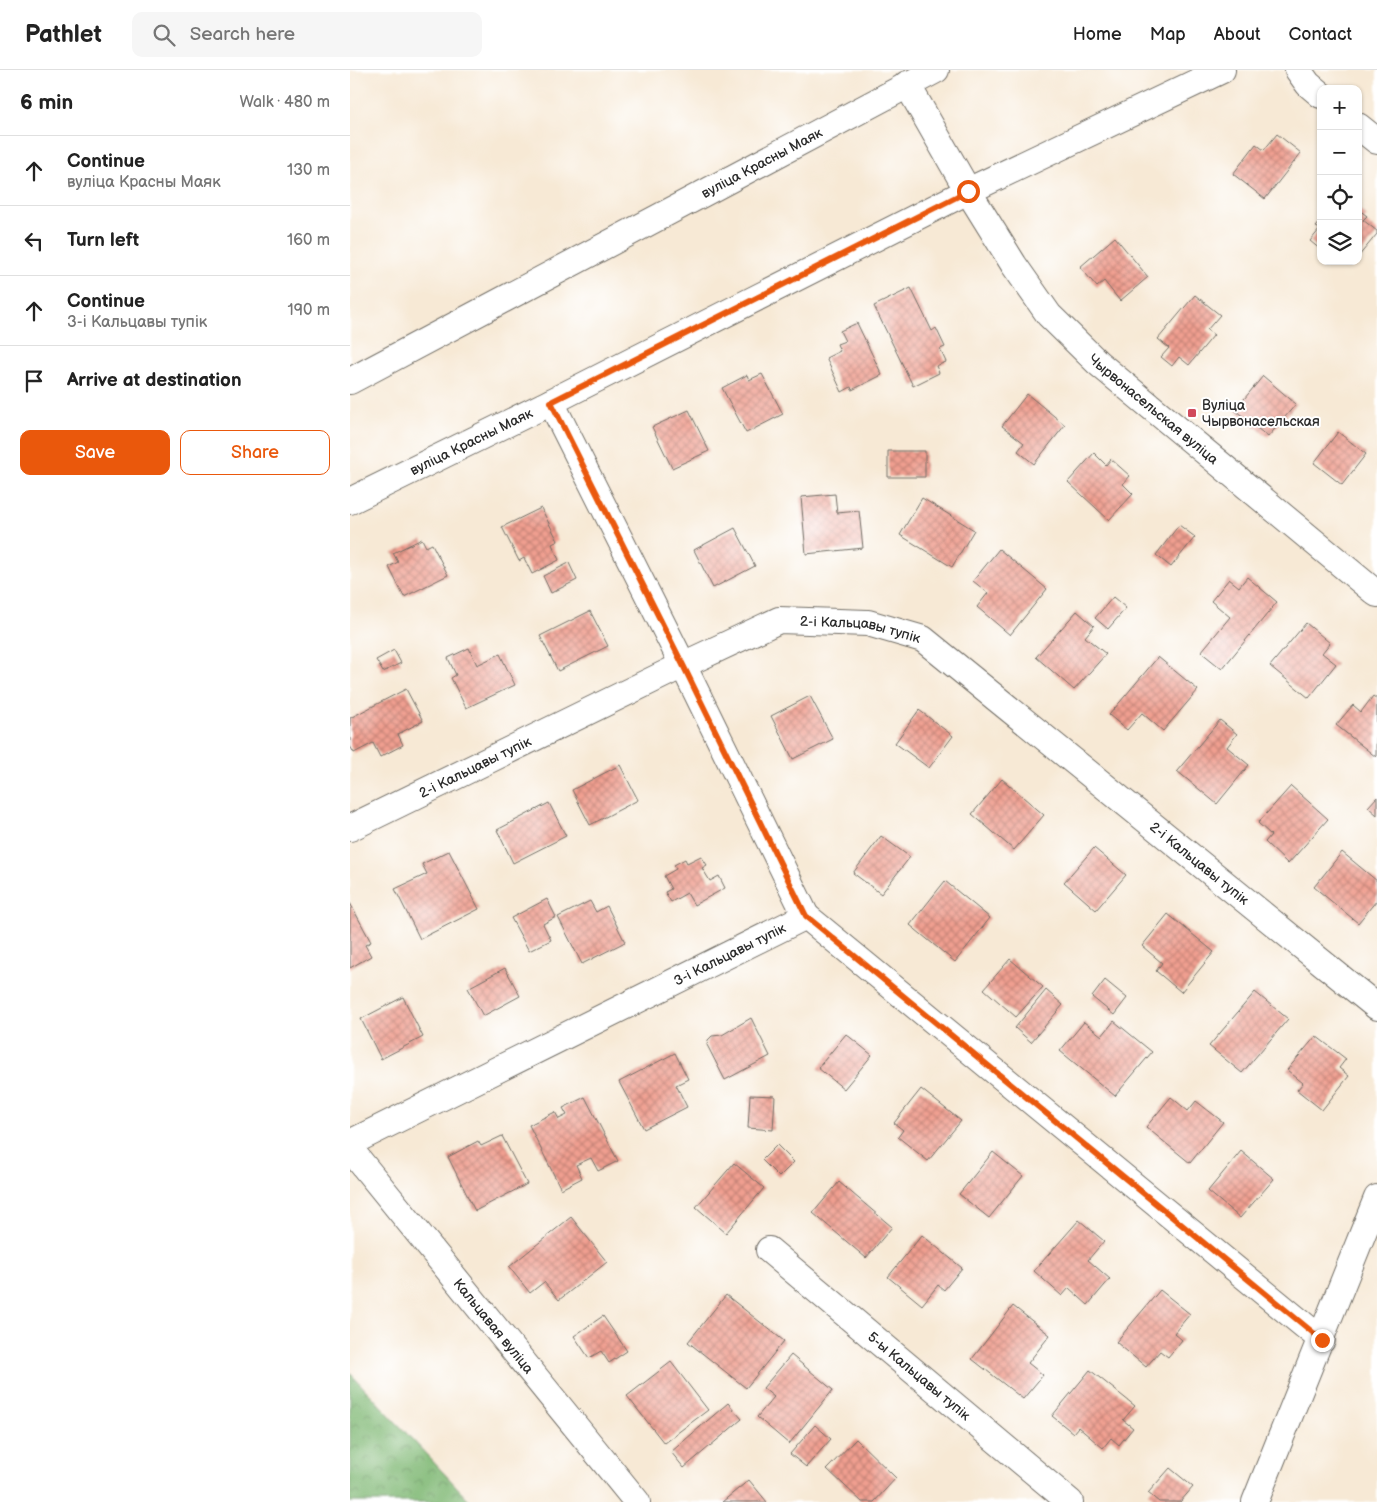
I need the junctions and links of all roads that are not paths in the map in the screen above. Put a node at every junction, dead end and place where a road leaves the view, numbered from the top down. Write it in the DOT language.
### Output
graph roads {
  1 [pos="936,70"];
  2 [pos="1222,70"];
  3 [pos="1298,70"];
  4 [pos="907,84"];
  5 [pos="1317,92"];
  6 [pos="1362,129"];
  7 [pos="1377,141"];
  8 [pos="968,191"];
  9 [pos="350,381"];
  10 [pos="551,402"];
  11 [pos="350,501"];
  12 [pos="1377,594"];
  13 [pos="683,665"];
  14 [pos="350,828"];
  15 [pos="806,916"];
  16 [pos="1377,1007"];
  17 [pos="350,1143"];
  18 [pos="350,1149"];
  19 [pos="1377,1198"];
  20 [pos="769,1250"];
  21 [pos="1322,1340"];
  22 [pos="637,1502"];
  23 [pos="1070,1502"];
  24 [pos="1255,1502"];
  1 -- 4 [label="street, вуліца Красны Маяк"];
  2 -- 8 [label="street, вуліца Красны Маяк"];
  3 -- 5 [label="street"];
  4 -- 8 [label="street, Чырвонасельская вуліца"];
  4 -- 9 [label="street, вуліца Красны Маяк"];
  6 -- 7 [label="street"];
  8 -- 10 [label="street, вуліца Красны Маяк"];
  8 -- 12 [label="street, Чырвонасельская вуліца"];
  10 -- 11 [label="street, вуліца Красны Маяк"];
  10 -- 13 [label="street"];
  13 -- 14 [label="street, 2-і Кальцавы тупік"];
  13 -- 15 [label="street"];
  13 -- 16 [label="street, 2-і Кальцавы тупік"];
  15 -- 17 [label="street, 3-і Кальцавы тупік"];
  15 -- 21 [label="street"];
  18 -- 22 [label="street, Кальцавая вуліца"];
  19 -- 21 [label="street"];
  20 -- 23 [label="street, 5-ы Кальцавы тупік"];
  21 -- 24 [label="street"];
}
